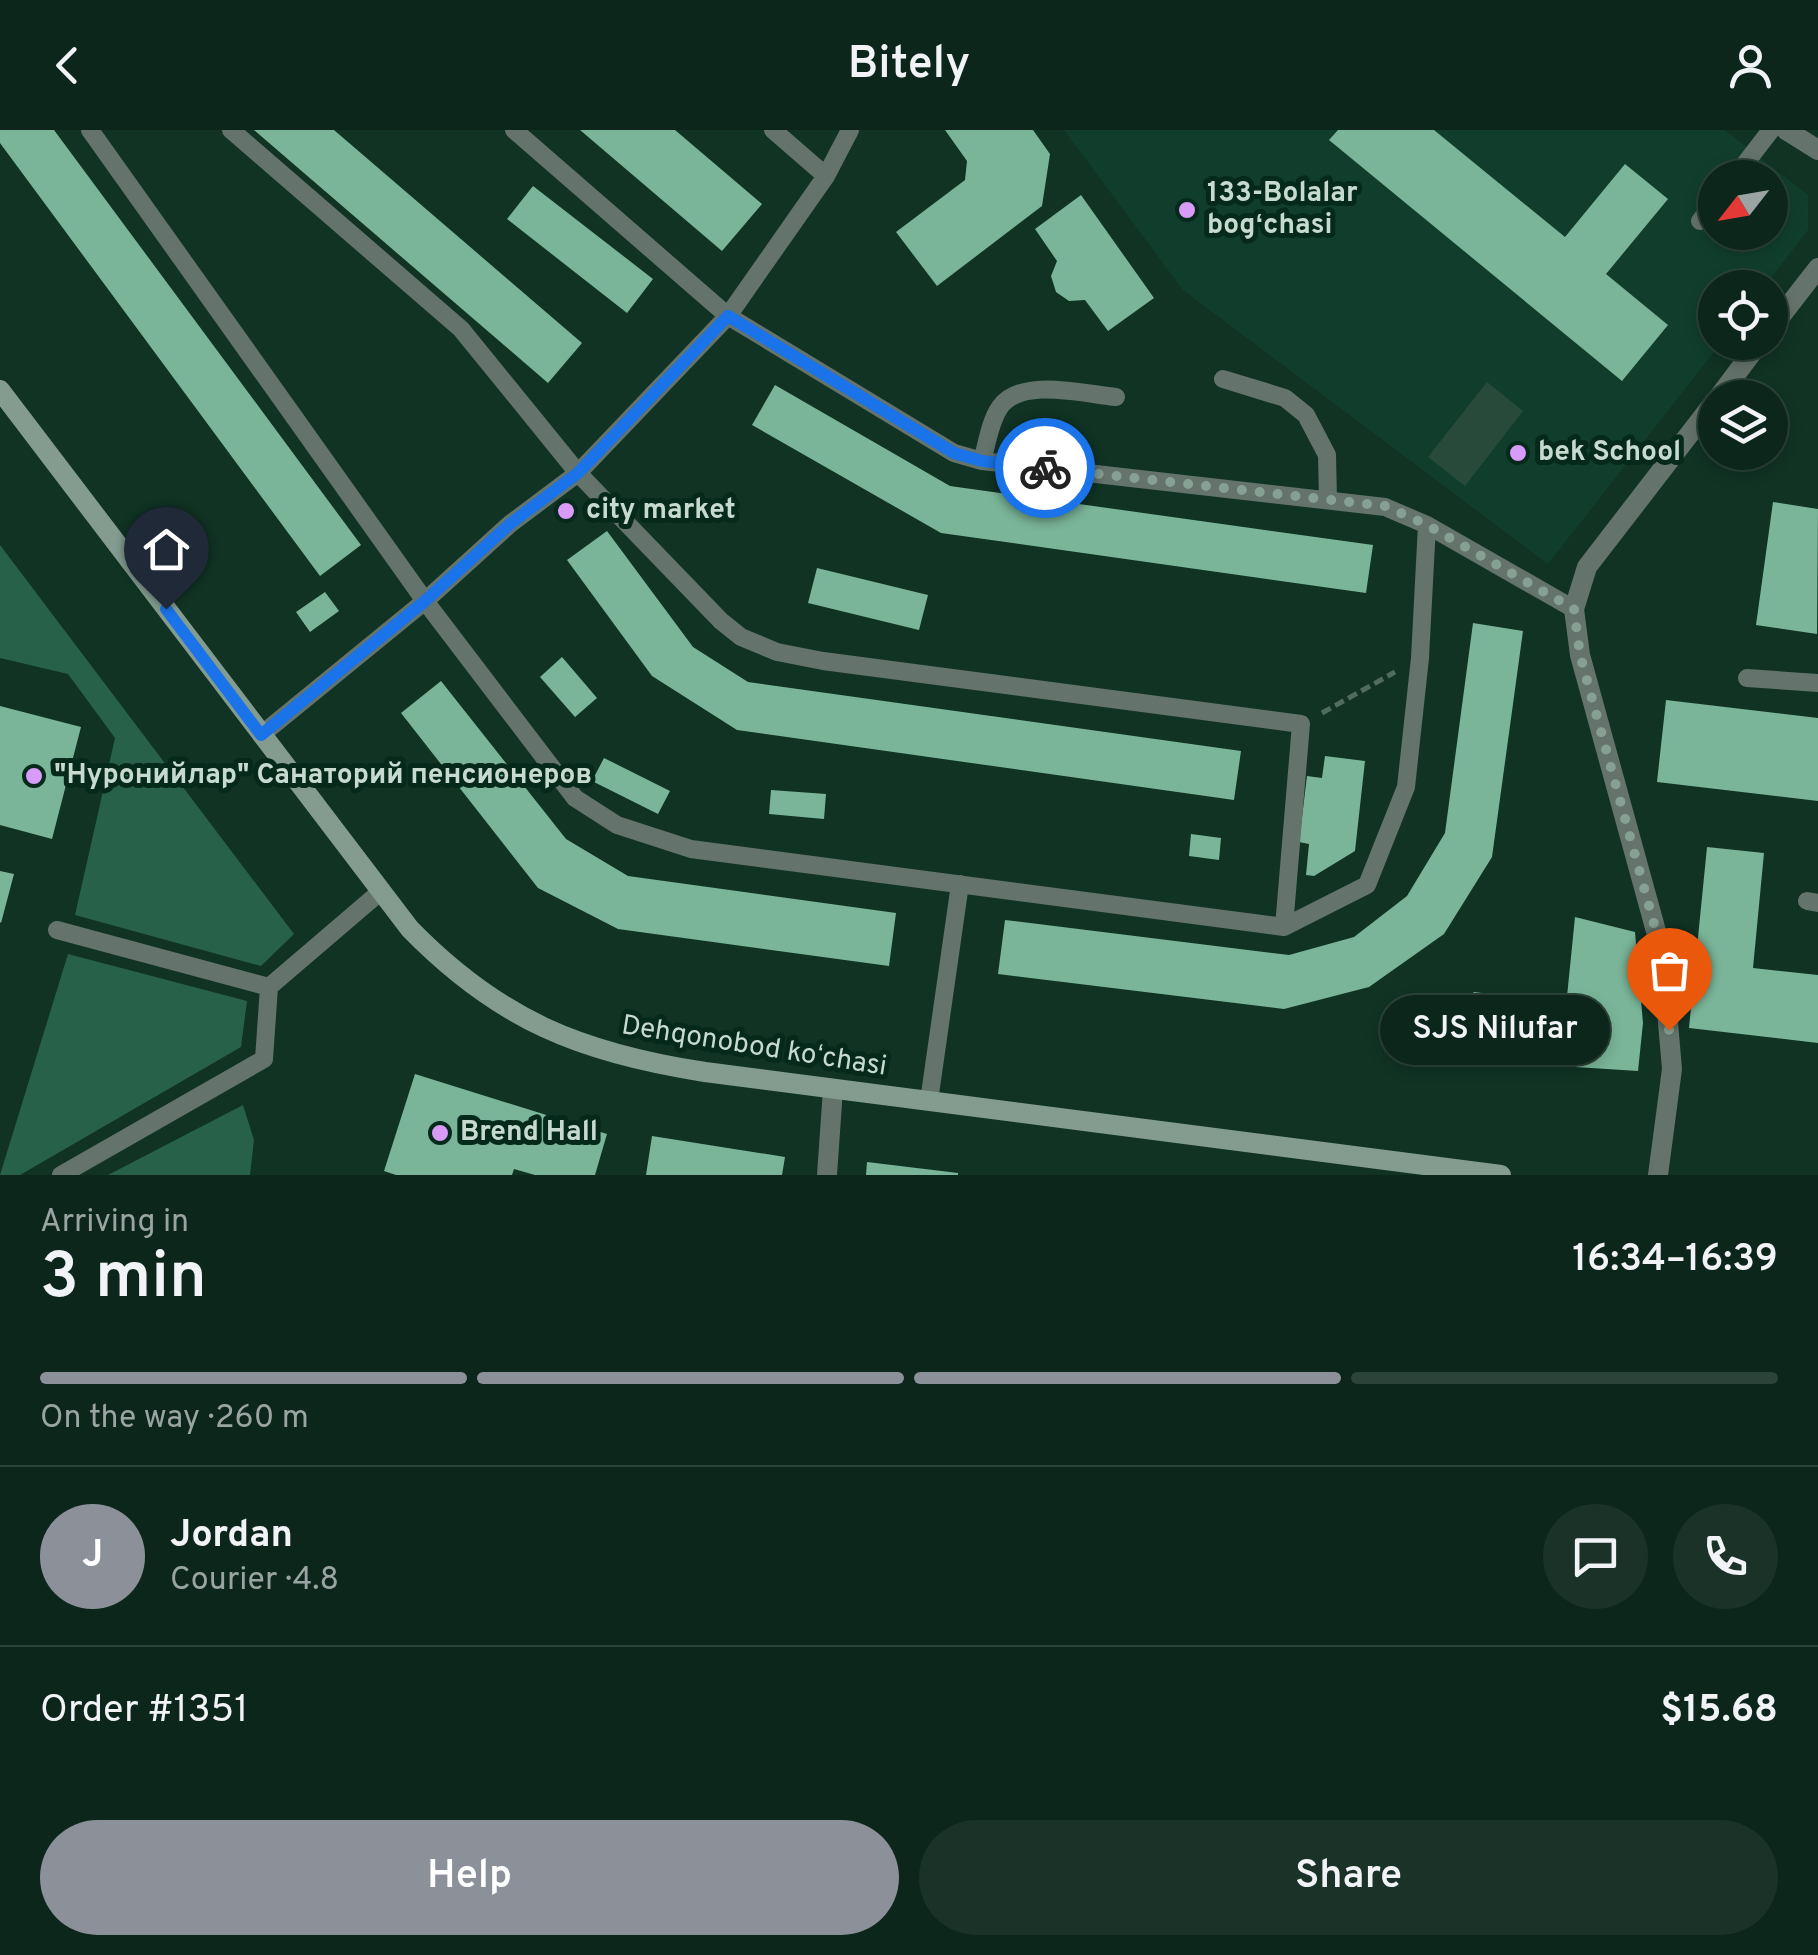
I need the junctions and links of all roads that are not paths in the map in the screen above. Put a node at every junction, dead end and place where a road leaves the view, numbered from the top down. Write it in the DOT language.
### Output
graph roads {
  1 [pos="90,130"];
  2 [pos="231,130"];
  3 [pos="514,130"];
  4 [pos="773,130"];
  5 [pos="850,130"];
  6 [pos="1770,130"];
  7 [pos="1786,130"];
  8 [pos="1818,150"];
  9 [pos="1748,160"];
  10 [pos="826,176"];
  11 [pos="1818,268"];
  12 [pos="1788,307"];
  13 [pos="728,316"];
  14 [pos="1746,360"];
  15 [pos="1223,378"];
  16 [pos="1731,380"];
  17 [pos="0,390"];
  18 [pos="1116,396"];
  19 [pos="1698,423"];
  20 [pos="982,461"];
  21 [pos="578,473"];
  22 [pos="1328,500"];
  23 [pos="1427,525"];
  24 [pos="425,601"];
  25 [pos="1574,609"];
  26 [pos="1747,678"];
  27 [pos="1818,684"];
  28 [pos="261,735"];
  29 [pos="960,884"];
  30 [pos="380,892"];
  31 [pos="1284,927"];
  32 [pos="57,930"];
  33 [pos="269,987"];
  34 [pos="833,1089"];
  35 [pos="929,1101"];
  36 [pos="61,1175"];
  37 [pos="827,1175"];
  38 [pos="1501,1175"];
  39 [pos="1658,1175"];
  1 -- 24 [label="lane"];
  2 -- 21 [label="lane"];
  3 -- 13 [label="lane"];
  4 -- 10 [label="lane"];
  5 -- 10 [label="lane"];
  6 -- 9 [label="lane"];
  7 -- 8 [label="street"];
  10 -- 13 [label="lane"];
  11 -- 12 [label="street"];
  13 -- 20 [label="lane"];
  13 -- 21 [label="lane"];
  14 -- 16 [label="street"];
  15 -- 22 [label="lane"];
  17 -- 28 [label="main road, Dehqonobod koʻchasi"];
  18 -- 20 [label="lane"];
  19 -- 25 [label="street"];
  20 -- 22 [label="lane"];
  21 -- 24 [label="lane"];
  21 -- 31 [label="lane"];
  22 -- 23 [label="lane"];
  23 -- 25 [label="lane"];
  23 -- 31 [label="lane"];
  24 -- 28 [label="lane"];
  24 -- 29 [label="lane"];
  25 -- 39 [label="street"];
  26 -- 27 [label="lane"];
  28 -- 30 [label="main road, Dehqonobod koʻchasi"];
  29 -- 31 [label="lane"];
  29 -- 35 [label="lane"];
  30 -- 33 [label="lane"];
  30 -- 34 [label="main road, Dehqonobod koʻchasi"];
  32 -- 33 [label="lane"];
  33 -- 36 [label="lane"];
  34 -- 35 [label="main road, Dehqonobod koʻchasi"];
  34 -- 37 [label="street"];
  35 -- 38 [label="main road, Dehqonobod koʻchasi"];
}
